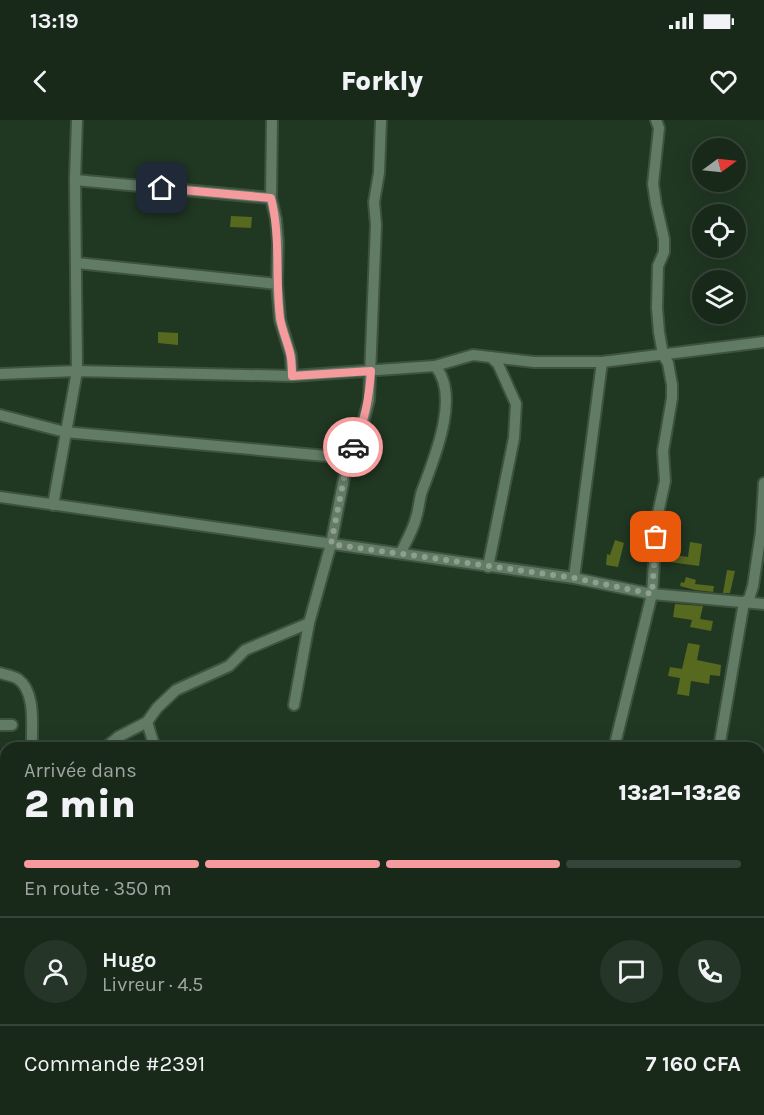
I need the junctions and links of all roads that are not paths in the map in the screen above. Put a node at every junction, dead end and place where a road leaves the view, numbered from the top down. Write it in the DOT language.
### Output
graph roads {
  1 [pos="77,120"];
  2 [pos="272,120"];
  3 [pos="381,120"];
  4 [pos="656,120"];
  5 [pos="75,180"];
  6 [pos="271,198"];
  7 [pos="76,263"];
  8 [pos="278,284"];
  9 [pos="764,342"];
  10 [pos="663,355"];
  11 [pos="491,357"];
  12 [pos="602,362"];
  13 [pos="435,366"];
  14 [pos="76,371"];
  15 [pos="371,371"];
  16 [pos="0,374"];
  17 [pos="292,376"];
  18 [pos="0,415"];
  19 [pos="65,432"];
  20 [pos="348,458"];
  21 [pos="764,483"];
  22 [pos="0,497"];
  23 [pos="53,505"];
  24 [pos="331,544"];
  25 [pos="401,552"];
  26 [pos="488,567"];
  27 [pos="574,578"];
  28 [pos="652,594"];
  29 [pos="744,602"];
  30 [pos="764,604"];
  31 [pos="309,623"];
  32 [pos="0,673"];
  33 [pos="294,705"];
  34 [pos="147,723"];
  35 [pos="0,725"];
  36 [pos="12,725"];
  37 [pos="32,742"];
  38 [pos="112,742"];
  39 [pos="153,742"];
  40 [pos="615,742"];
  41 [pos="720,742"];
  1 -- 5 [label="street"];
  2 -- 6 [label="street"];
  3 -- 15 [label="street"];
  4 -- 10 [label="street"];
  5 -- 6 [label="street"];
  5 -- 7 [label="street"];
  6 -- 8 [label="street"];
  7 -- 8 [label="street"];
  7 -- 14 [label="street"];
  8 -- 17 [label="street"];
  9 -- 10 [label="street"];
  10 -- 12 [label="street"];
  10 -- 28 [label="street"];
  11 -- 12 [label="street"];
  11 -- 13 [label="street"];
  11 -- 26 [label="street"];
  12 -- 27 [label="street"];
  13 -- 15 [label="street"];
  13 -- 25 [label="street"];
  14 -- 16 [label="street"];
  14 -- 17 [label="street"];
  14 -- 19 [label="street"];
  15 -- 17 [label="street"];
  15 -- 20 [label="street"];
  18 -- 19 [label="street"];
  19 -- 20 [label="street"];
  19 -- 23 [label="street"];
  20 -- 24 [label="street"];
  21 -- 29 [label="street"];
  22 -- 23 [label="street"];
  23 -- 24 [label="street"];
  24 -- 25 [label="street"];
  24 -- 31 [label="street"];
  25 -- 26 [label="street"];
  26 -- 27 [label="street"];
  27 -- 28 [label="street"];
  28 -- 29 [label="street"];
  28 -- 40 [label="street"];
  29 -- 30 [label="street"];
  29 -- 41 [label="street"];
  31 -- 33 [label="street"];
  31 -- 34 [label="street"];
  32 -- 37 [label="street"];
  34 -- 38 [label="street"];
  34 -- 39 [label="street"];
  35 -- 36 [label="street"];
}
